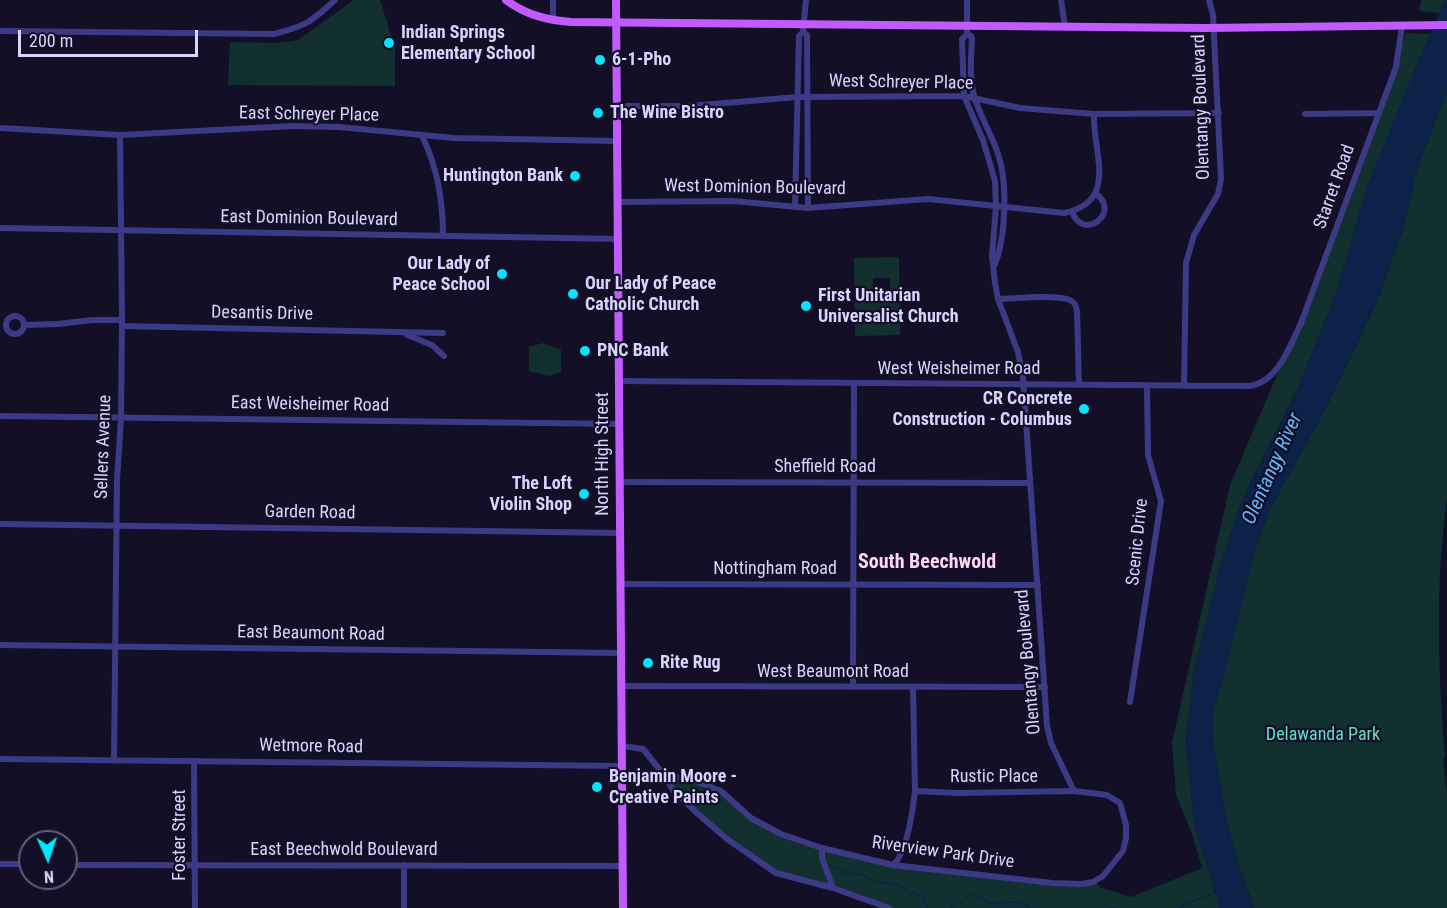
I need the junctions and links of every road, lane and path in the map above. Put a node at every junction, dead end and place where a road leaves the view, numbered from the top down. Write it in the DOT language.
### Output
graph roads {
  1 [pos="335,0"];
  2 [pos="506,0"];
  3 [pos="553,0"];
  4 [pos="616,0"];
  5 [pos="806,0"];
  6 [pos="967,0"];
  7 [pos="1061,0"];
  8 [pos="1209,0"];
  9 [pos="553,20"];
  10 [pos="616,23"];
  11 [pos="1447,25"];
  12 [pos="1402,26"];
  13 [pos="1065,27"];
  14 [pos="804,28"];
  15 [pos="1214,28"];
  16 [pos="967,30"];
  17 [pos="0,32"];
  18 [pos="808,96"];
  19 [pos="964,96"];
  20 [pos="797,97"];
  21 [pos="974,98"];
  22 [pos="617,106"];
  23 [pos="1219,113"];
  24 [pos="1379,113"];
  25 [pos="1094,114"];
  26 [pos="1305,114"];
  27 [pos="0,128"];
  28 [pos="120,135"];
  29 [pos="422,136"];
  30 [pos="617,141"];
  31 [pos="1095,194"];
  32 [pos="617,202"];
  33 [pos="795,207"];
  34 [pos="996,207"];
  35 [pos="1004,207"];
  36 [pos="808,208"];
  37 [pos="1072,211"];
  38 [pos="0,228"];
  39 [pos="120,230"];
  40 [pos="443,236"];
  41 [pos="618,239"];
  42 [pos="994,267"];
  43 [pos="998,299"];
  44 [pos="122,323"];
  45 [pos="24,325"];
  46 [pos="400,332"];
  47 [pos="443,333"];
  48 [pos="444,356"];
  49 [pos="1285,356"];
  50 [pos="619,381"];
  51 [pos="854,383"];
  52 [pos="1023,384"];
  53 [pos="1079,385"];
  54 [pos="1147,386"];
  55 [pos="1184,386"];
  56 [pos="0,416"];
  57 [pos="121,418"];
  58 [pos="619,424"];
  59 [pos="620,482"];
  60 [pos="853,482"];
  61 [pos="1030,483"];
  62 [pos="0,524"];
  63 [pos="117,526"];
  64 [pos="620,533"];
  65 [pos="620,584"];
  66 [pos="853,584"];
  67 [pos="1038,585"];
  68 [pos="0,645"];
  69 [pos="116,647"];
  70 [pos="621,653"];
  71 [pos="621,686"];
  72 [pos="853,687"];
  73 [pos="913,687"];
  74 [pos="1045,687"];
  75 [pos="1130,702"];
  76 [pos="622,746"];
  77 [pos="0,759"];
  78 [pos="114,760"];
  79 [pos="194,761"];
  80 [pos="622,766"];
  81 [pos="664,775"];
  82 [pos="915,791"];
  83 [pos="1074,791"];
  84 [pos="822,848"];
  85 [pos="0,864"];
  86 [pos="18,864"];
  87 [pos="893,864"];
  88 [pos="78,865"];
  89 [pos="195,865"];
  90 [pos="404,866"];
  91 [pos="622,866"];
  92 [pos="833,888"];
  93 [pos="879,906"];
  94 [pos="195,908"];
  95 [pos="404,908"];
  96 [pos="623,908"];
  97 [pos="889,908"];
  1 -- 17 [label="street"];
  2 -- 9 [label="main road"];
  3 -- 9 [label="street"];
  4 -- 10 [label="main road, North High Street"];
  5 -- 14 [label="street"];
  6 -- 16 [label="street"];
  7 -- 13 [label="street"];
  8 -- 15 [label="street, Olentangy Boulevard"];
  9 -- 10 [label="main road"];
  10 -- 14 [label="main road"];
  10 -- 22 [label="main road, North High Street"];
  11 -- 12 [label="main road"];
  12 -- 15 [label="main road"];
  12 -- 24 [label="street, Starret Road"];
  13 -- 15 [label="main road"];
  13 -- 16 [label="main road"];
  14 -- 16 [label="main road"];
  14 -- 18 [label="street"];
  14 -- 20 [label="street"];
  15 -- 23 [label="street, Olentangy Boulevard"];
  16 -- 19 [label="street"];
  16 -- 21 [label="street"];
  18 -- 19 [label="street, West Schreyer Place"];
  18 -- 20 [label="street, West Schreyer Place"];
  18 -- 36 [label="street"];
  19 -- 21 [label="street, West Schreyer Place"];
  19 -- 34 [label="street"];
  20 -- 22 [label="street, West Schreyer Place"];
  20 -- 33 [label="street"];
  21 -- 25 [label="street, West Schreyer Place"];
  21 -- 35 [label="street"];
  22 -- 30 [label="main road, North High Street"];
  23 -- 25 [label="street, West Schreyer Place"];
  23 -- 55 [label="street, Olentangy Boulevard"];
  24 -- 26 [label="street"];
  24 -- 49 [label="street, Starret Road"];
  25 -- 31 [label="street"];
  27 -- 28 [label="street, East Schreyer Place"];
  28 -- 29 [label="street, East Schreyer Place"];
  28 -- 39 [label="street, Sellers Avenue"];
  29 -- 30 [label="street, East Schreyer Place"];
  29 -- 40 [label="street"];
  30 -- 32 [label="main road, North High Street"];
  31 -- 37 [label="street, West Dominion Boulevard"];
  31 -- 37 [label="street, West Dominion Boulevard"];
  32 -- 33 [label="street, West Dominion Boulevard"];
  32 -- 41 [label="main road, North High Street"];
  33 -- 36 [label="street, West Dominion Boulevard"];
  34 -- 35 [label="street, West Dominion Boulevard"];
  34 -- 36 [label="street, West Dominion Boulevard"];
  34 -- 42 [label="street"];
  35 -- 37 [label="street, West Dominion Boulevard"];
  35 -- 42 [label="street"];
  38 -- 39 [label="street, East Dominion Boulevard"];
  39 -- 40 [label="street, East Dominion Boulevard"];
  39 -- 44 [label="street, Sellers Avenue"];
  40 -- 41 [label="street, East Dominion Boulevard"];
  41 -- 50 [label="main road, North High Street"];
  42 -- 43 [label="street, Olentangy Boulevard"];
  43 -- 52 [label="street, Olentangy Boulevard"];
  43 -- 53 [label="street"];
  44 -- 45 [label="street, Desantis Drive"];
  44 -- 46 [label="street, Desantis Drive"];
  44 -- 57 [label="street, Sellers Avenue"];
  46 -- 47 [label="street, Desantis Drive"];
  46 -- 48 [label="street, Desantis Drive"];
  49 -- 55 [label="street, West Weisheimer Road"];
  50 -- 51 [label="street, West Weisheimer Road"];
  50 -- 58 [label="main road, North High Street"];
  51 -- 52 [label="street, West Weisheimer Road"];
  51 -- 60 [label="street"];
  52 -- 53 [label="street, West Weisheimer Road"];
  52 -- 61 [label="street, Olentangy Boulevard"];
  53 -- 54 [label="street, West Weisheimer Road"];
  54 -- 55 [label="street, West Weisheimer Road"];
  54 -- 75 [label="street, Scenic Drive"];
  56 -- 57 [label="street, East Weisheimer Road"];
  57 -- 58 [label="street, East Weisheimer Road"];
  57 -- 63 [label="street, Sellers Avenue"];
  58 -- 59 [label="main road, North High Street"];
  59 -- 60 [label="street, Sheffield Road"];
  59 -- 64 [label="main road, North High Street"];
  60 -- 61 [label="street, Sheffield Road"];
  60 -- 66 [label="street"];
  61 -- 67 [label="street, Olentangy Boulevard"];
  62 -- 63 [label="street, Garden Road"];
  63 -- 64 [label="street, Garden Road"];
  63 -- 69 [label="street, Sellers Avenue"];
  64 -- 65 [label="main road, North High Street"];
  65 -- 66 [label="street, Nottingham Road"];
  65 -- 70 [label="main road, North High Street"];
  66 -- 67 [label="street, Nottingham Road"];
  66 -- 72 [label="street"];
  67 -- 74 [label="street, Olentangy Boulevard"];
  68 -- 69 [label="street, East Beaumont Road"];
  69 -- 70 [label="street, East Beaumont Road"];
  69 -- 78 [label="street, Sellers Avenue"];
  70 -- 71 [label="main road, North High Street"];
  71 -- 72 [label="street, West Beaumont Road"];
  71 -- 76 [label="main road, North High Street"];
  72 -- 73 [label="street, West Beaumont Road"];
  73 -- 74 [label="street, West Beaumont Road"];
  73 -- 82 [label="street"];
  74 -- 83 [label="street, Olentangy Boulevard"];
  76 -- 80 [label="main road, North High Street"];
  76 -- 81 [label="street"];
  77 -- 78 [label="street, Wetmore Road"];
  78 -- 79 [label="street, Wetmore Road"];
  79 -- 80 [label="street, Wetmore Road"];
  79 -- 89 [label="street, Foster Street"];
  80 -- 91 [label="main road, North High Street"];
  81 -- 84 [label="street, Riverview Park Drive"];
  81 -- 92 [label="street"];
  82 -- 83 [label="street, Rustic Place"];
  82 -- 87 [label="street"];
  83 -- 87 [label="street, Riverview Park Drive"];
  84 -- 87 [label="street, Riverview Park Drive"];
  84 -- 92 [label="street"];
  85 -- 86 [label="street"];
  88 -- 89 [label="street, East Beechwold Boulevard"];
  89 -- 90 [label="street, East Beechwold Boulevard"];
  89 -- 94 [label="street, Foster Street"];
  90 -- 91 [label="street, East Beechwold Boulevard"];
  90 -- 95 [label="street"];
  91 -- 96 [label="main road, North High Street"];
  92 -- 93 [label="street"];
  93 -- 97 [label="street"];
}
